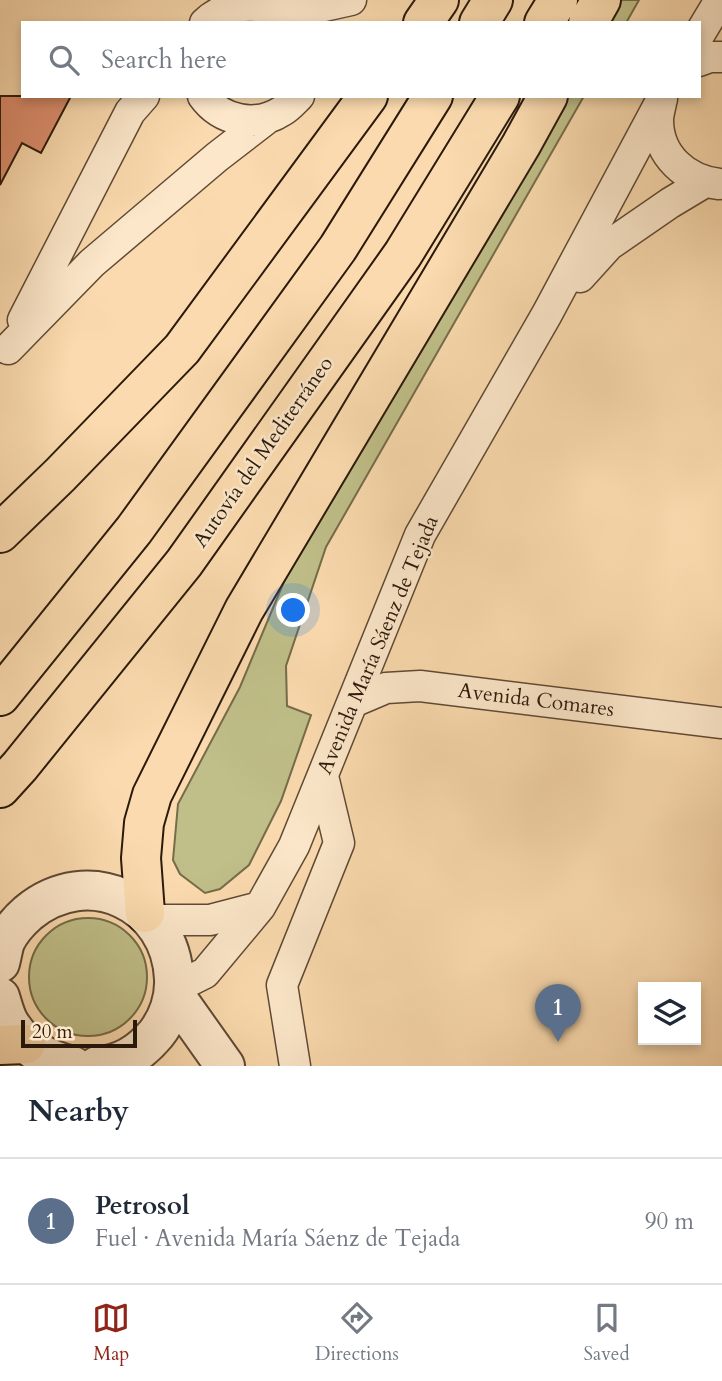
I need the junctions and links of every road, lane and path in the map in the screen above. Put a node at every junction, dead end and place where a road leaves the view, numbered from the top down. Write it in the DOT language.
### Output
graph roads {
  1 [pos="351,0"];
  2 [pos="439,0"];
  3 [pos="493,0"];
  4 [pos="558,0"];
  5 [pos="601,0"];
  6 [pos="720,0"];
  7 [pos="288,16"];
  8 [pos="207,21"];
  9 [pos="340,21"];
  10 [pos="424,21"];
  11 [pos="480,21"];
  12 [pos="545,21"];
  13 [pos="589,21"];
  14 [pos="701,32"];
  15 [pos="722,57"];
  16 [pos="701,60"];
  17 [pos="142,98"];
  18 [pos="204,98"];
  19 [pos="297,98"];
  20 [pos="367,98"];
  21 [pos="432,98"];
  22 [pos="499,98"];
  23 [pos="547,98"];
  24 [pos="663,98"];
  25 [pos="265,120"];
  26 [pos="713,183"];
  27 [pos="547,314"];
  28 [pos="4,355"];
  29 [pos="0,533"];
  30 [pos="0,696"];
  31 [pos="353,702"];
  32 [pos="722,723"];
  33 [pos="323,776"];
  34 [pos="10,777"];
  35 [pos="260,907"];
  36 [pos="10,910"];
  37 [pos="149,916"];
  38 [pos="0,963"];
  39 [pos="174,991"];
  40 [pos="0,998"];
  41 [pos="13,1044"];
  42 [pos="110,1065"];
  43 [pos="73,1066"];
  44 [pos="225,1066"];
  45 [pos="295,1066"];
  1 -- 7 [label="street"];
  1 -- 9 [label="street"];
  2 -- 10 [label="highway"];
  3 -- 11 [label="highway"];
  4 -- 12 [label="highway"];
  5 -- 13 [label="highway"];
  6 -- 14 [label="street"];
  7 -- 8 [label="street"];
  15 -- 16 [label="street"];
  17 -- 28 [label="street"];
  18 -- 25 [label="street"];
  19 -- 25 [label="street"];
  20 -- 29 [label="highway"];
  21 -- 30 [label="highway"];
  22 -- 34 [label="highway, Autovía del Mediterráneo"];
  23 -- 37 [label="highway"];
  24 -- 26 [label="street"];
  24 -- 27 [label="street, Avenida María Sáenz de Tejada"];
  25 -- 28 [label="street"];
  26 -- 27 [label="street, Avenida María Sáenz de Tejada"];
  27 -- 31 [label="street, Avenida María Sáenz de Tejada"];
  31 -- 32 [label="street, Avenida Comares"];
  31 -- 33 [label="street, Avenida María Sáenz de Tejada"];
  33 -- 35 [label="street, Avenida María Sáenz de Tejada"];
  33 -- 45 [label="street"];
  35 -- 37 [label="street"];
  35 -- 39 [label="street, Avenida María Sáenz de Tejada"];
  36 -- 37 [label="street"];
  36 -- 38 [label="street"];
  37 -- 39 [label="street"];
  39 -- 42 [label="street"];
  39 -- 44 [label="street"];
  40 -- 41 [label="street"];
  41 -- 43 [label="street"];
}
